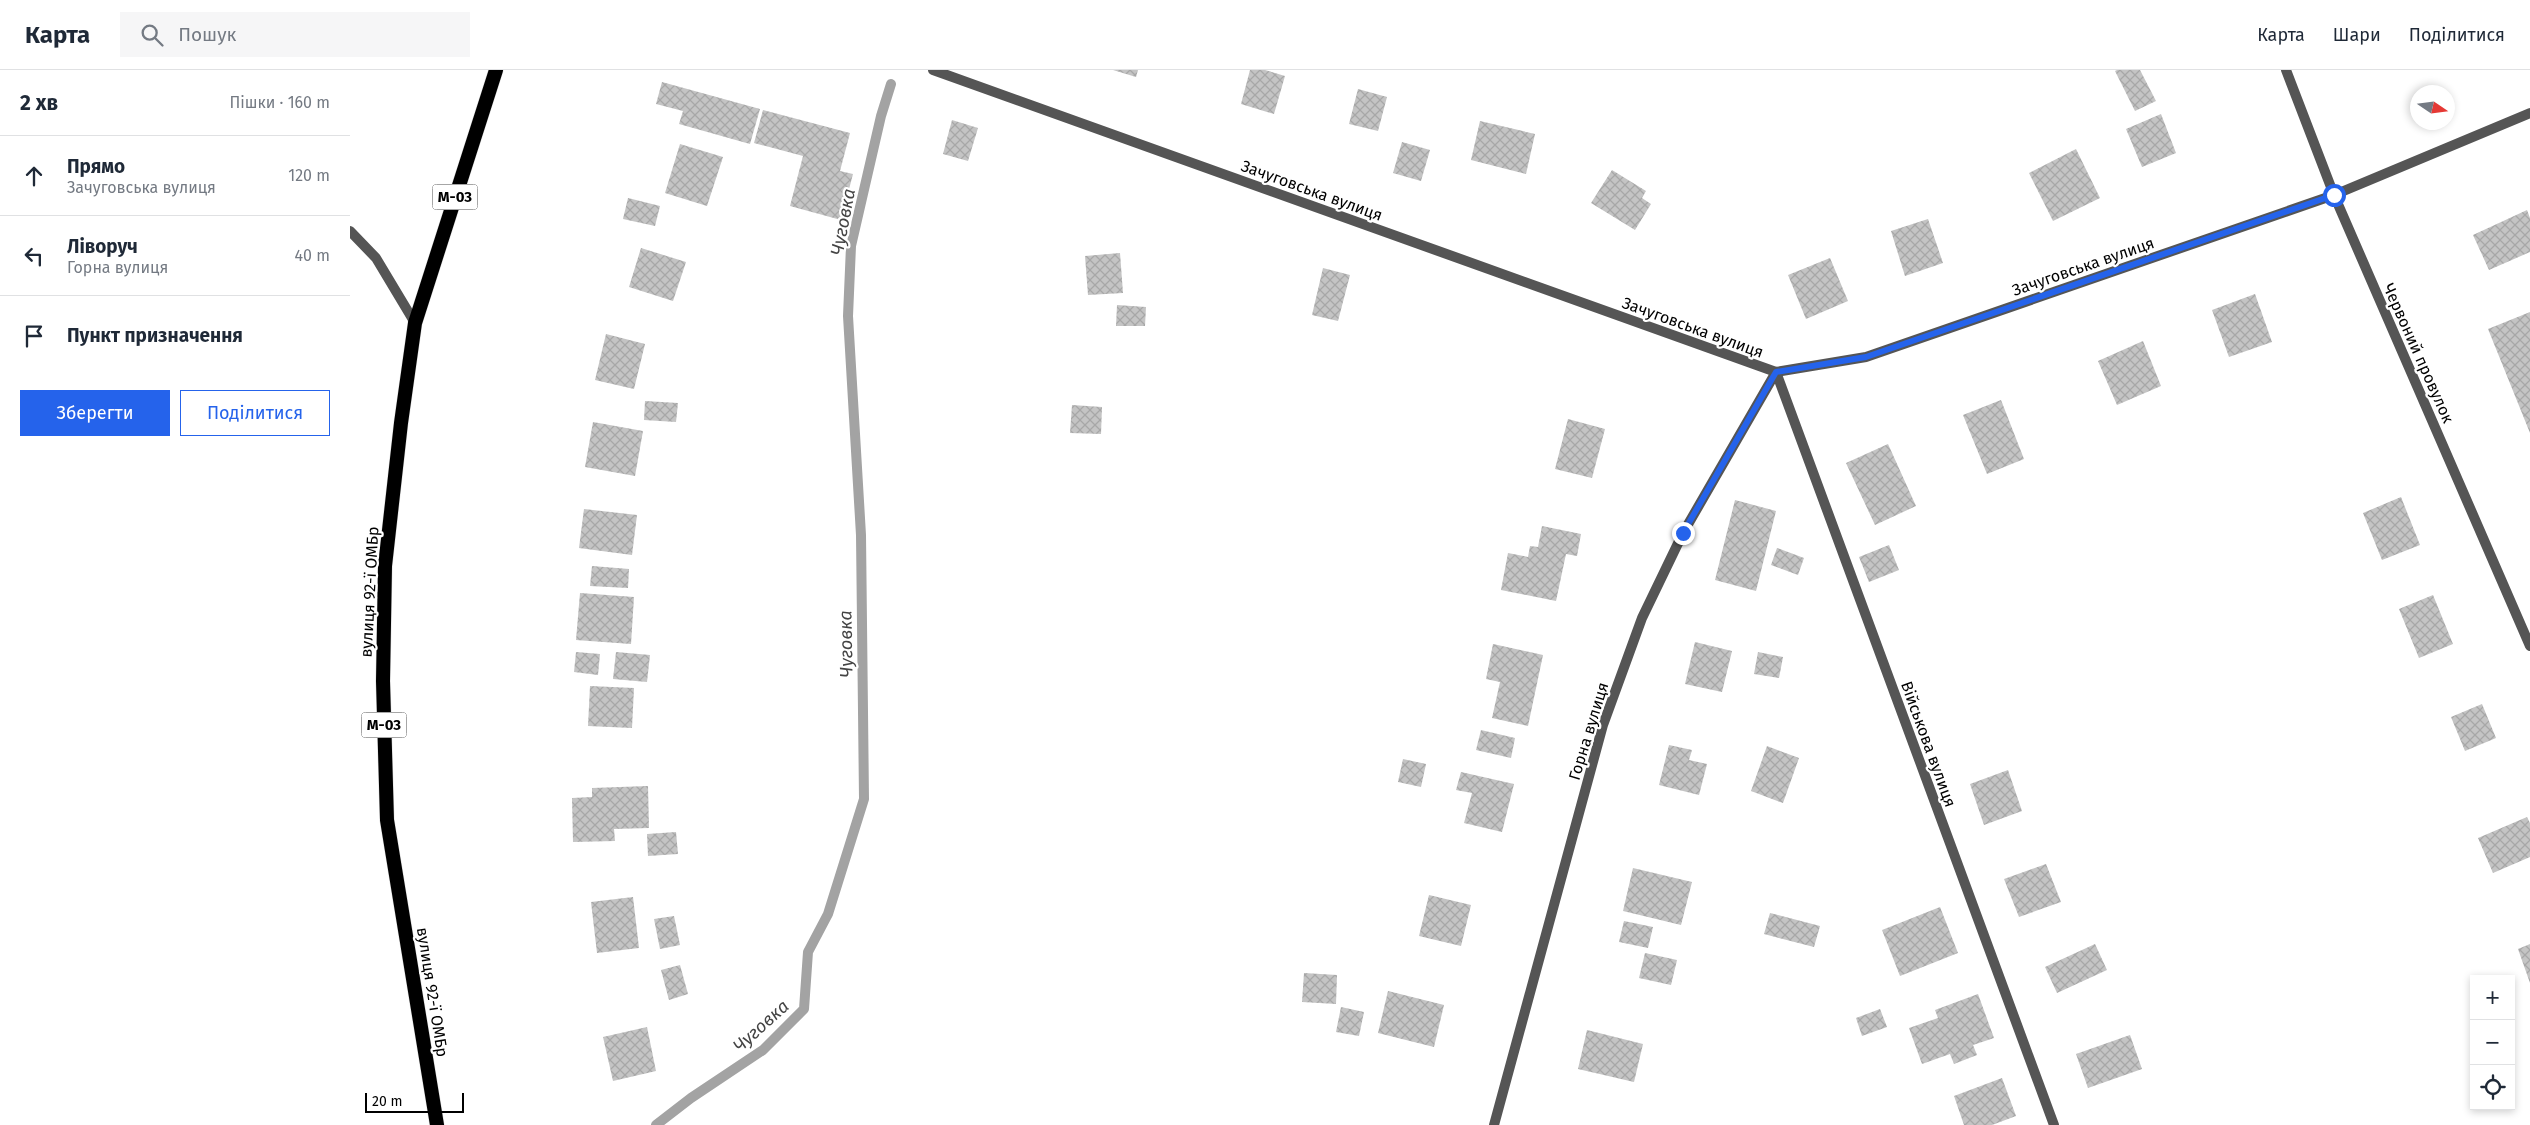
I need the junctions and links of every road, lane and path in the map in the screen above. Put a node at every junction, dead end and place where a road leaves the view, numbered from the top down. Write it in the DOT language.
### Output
graph roads {
  1 [pos="496,70"];
  2 [pos="933,70"];
  3 [pos="2286,70"];
  4 [pos="2530,113"];
  5 [pos="2334,195"];
  6 [pos="350,231"];
  7 [pos="415,323"];
  8 [pos="1776,372"];
  9 [pos="2530,646"];
  10 [pos="438,1125"];
  11 [pos="1494,1125"];
  12 [pos="2054,1125"];
  1 -- 7 [label="highway, вулиця 92-ї ОМБр / М-03"];
  2 -- 8 [label="street, Зачуговська вулиця"];
  3 -- 5 [label="street, Червоний провулок"];
  4 -- 5 [label="street, Зачуговська вулиця"];
  5 -- 8 [label="street, Зачуговська вулиця"];
  5 -- 9 [label="street, Червоний провулок"];
  6 -- 7 [label="street"];
  7 -- 10 [label="highway, вулиця 92-ї ОМБр / М-03"];
  8 -- 11 [label="street, Горна вулиця"];
  8 -- 12 [label="street, Військова вулиця"];
}
